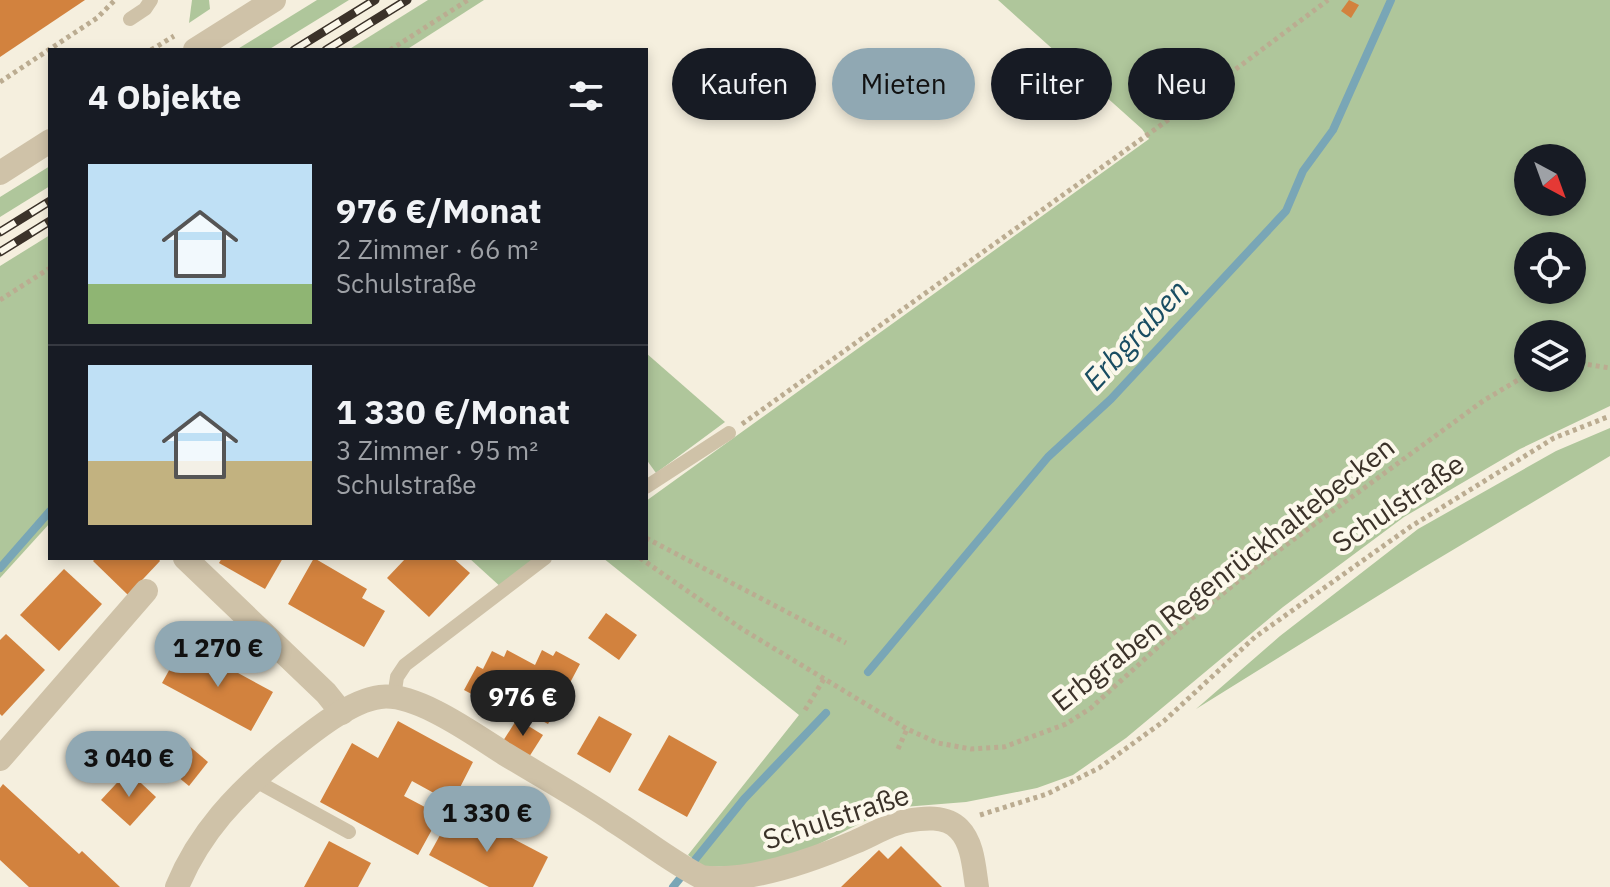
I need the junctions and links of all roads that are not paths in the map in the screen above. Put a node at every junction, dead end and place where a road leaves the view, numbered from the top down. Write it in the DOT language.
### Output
graph roads {
  1 [pos="151,0"];
  2 [pos="274,0"];
  3 [pos="241,9"];
  4 [pos="130,19"];
  5 [pos="197,48"];
  6 [pos="48,142"];
  7 [pos="0,173"];
  8 [pos="729,433"];
  9 [pos="648,486"];
  10 [pos="187,560"];
  11 [pos="542,560"];
  12 [pos="146,591"];
  13 [pos="394,697"];
  14 [pos="342,713"];
  15 [pos="0,759"];
  16 [pos="254,780"];
  17 [pos="349,832"];
  18 [pos="700,882"];
  19 [pos="177,887"];
  20 [pos="977,887"];
  1 -- 4 [label="lane"];
  2 -- 3 [label="street"];
  3 -- 5 [label="street"];
  6 -- 7 [label="street"];
  8 -- 9 [label="lane"];
  10 -- 14 [label="street"];
  11 -- 13 [label="lane"];
  12 -- 15 [label="street"];
  13 -- 14 [label="street"];
  13 -- 18 [label="street, Schulstraße"];
  14 -- 16 [label="street"];
  16 -- 17 [label="lane"];
  16 -- 19 [label="street"];
  18 -- 20 [label="street, Schulstraße"];
}
